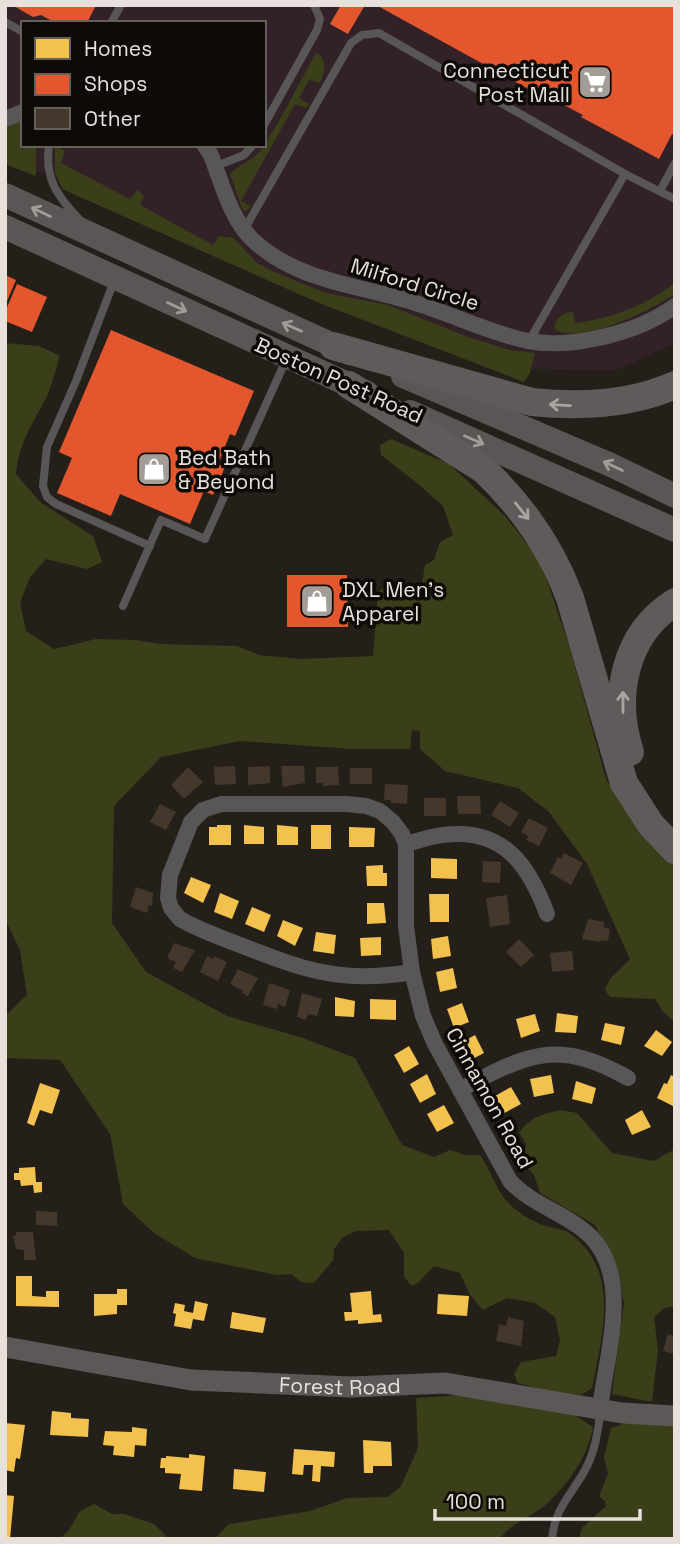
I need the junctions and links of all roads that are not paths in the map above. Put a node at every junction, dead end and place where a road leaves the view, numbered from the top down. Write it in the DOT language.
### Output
graph roads {
  1 [pos="121,5"];
  2 [pos="314,5"];
  3 [pos="112,21"];
  4 [pos="5,22"];
  5 [pos="21,31"];
  6 [pos="266,121"];
  7 [pos="49,147"];
  8 [pos="205,147"];
  9 [pos="251,147"];
  10 [pos="675,163"];
  11 [pos="216,166"];
  12 [pos="625,174"];
  13 [pos="660,191"];
  14 [pos="5,195"];
  15 [pos="675,199"];
  16 [pos="5,227"];
  17 [pos="244,230"];
  18 [pos="108,244"];
  19 [pos="115,278"];
  20 [pos="675,306"];
  21 [pos="529,341"];
  22 [pos="333,346"];
  23 [pos="287,358"];
  24 [pos="349,385"];
  25 [pos="675,385"];
  26 [pos="675,496"];
  27 [pos="675,530"];
  28 [pos="150,545"];
  29 [pos="675,602"];
  30 [pos="123,606"];
  31 [pos="675,829"];
  32 [pos="406,844"];
  33 [pos="675,850"];
  34 [pos="547,914"];
  35 [pos="412,972"];
  36 [pos="628,1078"];
  37 [pos="460,1090"];
  38 [pos="5,1347"];
  39 [pos="600,1409"];
  40 [pos="675,1416"];
  41 [pos="552,1539"];
  1 -- 3 [label="lane"];
  2 -- 6 [label="lane"];
  4 -- 5 [label="lane"];
  7 -- 18 [label="lane"];
  8 -- 11 [label="street, Milford Circle"];
  9 -- 11 [label="lane"];
  10 -- 13 [label="lane"];
  11 -- 17 [label="street, Milford Circle"];
  12 -- 13 [label="lane"];
  12 -- 17 [label="lane"];
  12 -- 21 [label="lane"];
  13 -- 15 [label="lane"];
  18 -- 14 [label="main road, Boston Post Road, one-way"];
  16 -- 19 [label="main road, Boston Post Road"];
  17 -- 21 [label="street, Milford Circle"];
  22 -- 18 [label="main road, Boston Post Road, one-way"];
  19 -- 23 [label="main road, Boston Post Road, one-way"];
  19 -- 28 [label="lane"];
  20 -- 21 [label="street, Milford Circle"];
  25 -- 22 [label="highway, one-way"];
  26 -- 22 [label="main road, Boston Post Road, one-way"];
  23 -- 24 [label="main road, Boston Post Road"];
  23 -- 28 [label="lane"];
  24 -- 27 [label="main road, Boston Post Road, one-way"];
  24 -- 33 [label="highway, one-way"];
  28 -- 30 [label="lane"];
  31 -- 29 [label="highway, one-way"];
  32 -- 34 [label="street"];
  32 -- 35 [label="street, Cinnamon Road"];
  32 -- 35 [label="street"];
  35 -- 37 [label="street, Cinnamon Road"];
  36 -- 37 [label="street"];
  37 -- 39 [label="street, Cinnamon Road"];
  38 -- 39 [label="main road, Forest Road"];
  39 -- 40 [label="main road, Forest Road"];
  39 -- 41 [label="lane"];
}
